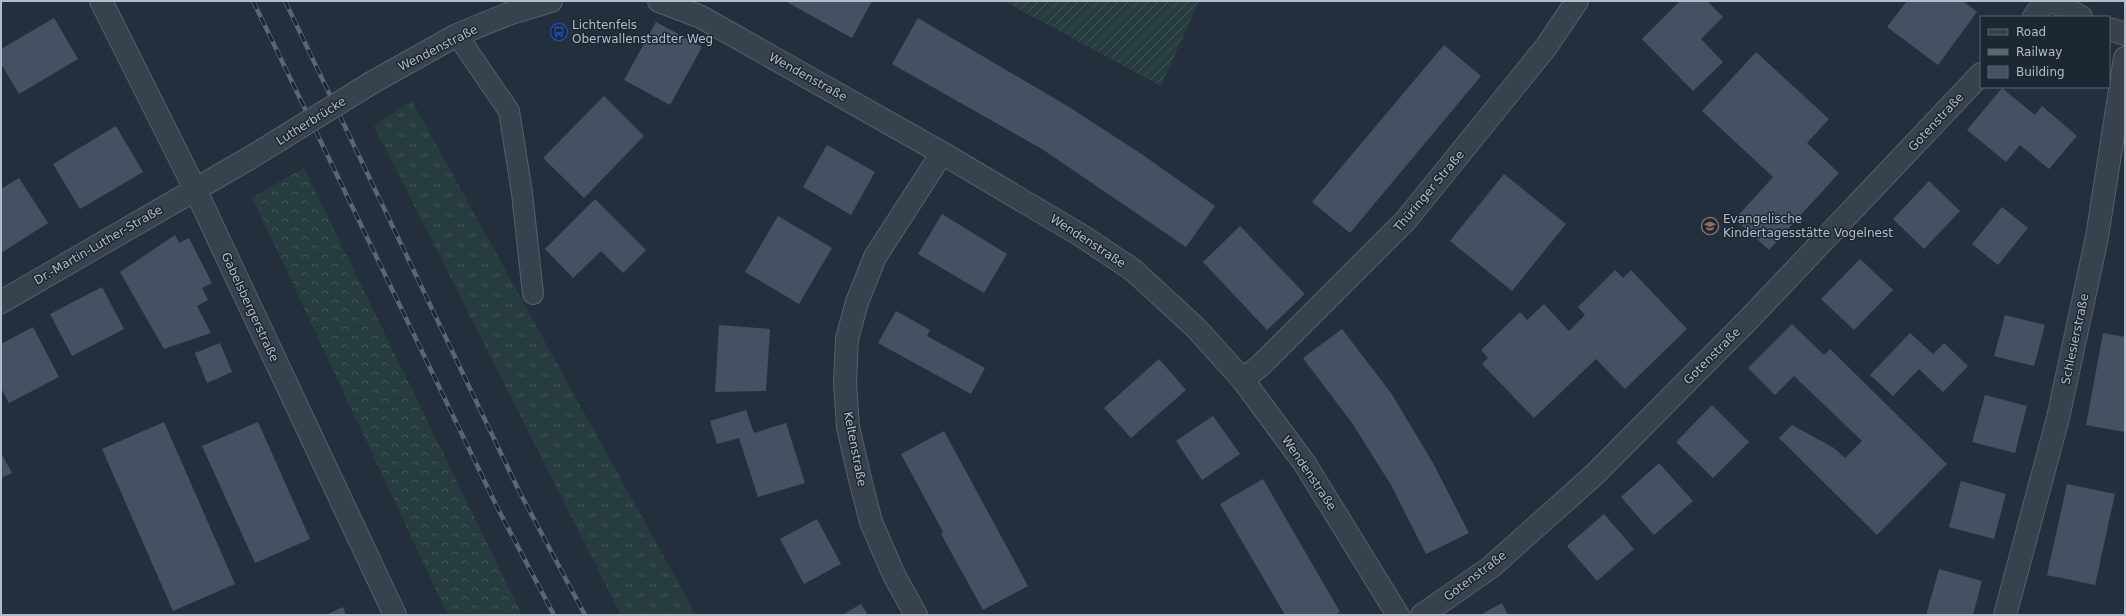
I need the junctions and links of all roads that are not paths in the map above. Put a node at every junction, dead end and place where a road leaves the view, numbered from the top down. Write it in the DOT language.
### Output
graph roads {
  1 [pos="101,1"];
  2 [pos="551,1"];
  3 [pos="660,1"];
  4 [pos="1577,1"];
  5 [pos="2045,1"];
  6 [pos="2054,1"];
  7 [pos="2035,16"];
  8 [pos="2079,16"];
  9 [pos="2110,29"];
  10 [pos="2125,34"];
  11 [pos="457,35"];
  12 [pos="2125,58"];
  13 [pos="1980,75"];
  14 [pos="373,82"];
  15 [pos="942,153"];
  16 [pos="195,189"];
  17 [pos="533,294"];
  18 [pos="1,302"];
  19 [pos="1243,380"];
  20 [pos="395,615"];
  21 [pos="916,615"];
  22 [pos="1398,615"];
  23 [pos="1422,615"];
  24 [pos="2006,615"];
  1 -- 16 [label="street, Gabelsbergerstraße"];
  2 -- 11 [label="street, Wendenstraße"];
  3 -- 15 [label="street, Wendenstraße"];
  4 -- 19 [label="street, Thüringer Straße"];
  5 -- 7 [label="street"];
  6 -- 8 [label="street"];
  9 -- 10 [label="street"];
  11 -- 14 [label="street, Wendenstraße"];
  11 -- 17 [label="lane"];
  12 -- 24 [label="street, Schlesierstraße"];
  13 -- 23 [label="street, Gotenstraße"];
  14 -- 16 [label="street, Lutherbrücke, bridge"];
  15 -- 19 [label="street, Wendenstraße"];
  15 -- 21 [label="street, Keltenstraße"];
  16 -- 18 [label="street, Dr.-Martin-Luther-Straße"];
  16 -- 20 [label="street, Gabelsbergerstraße"];
  19 -- 22 [label="street, Wendenstraße"];
}
